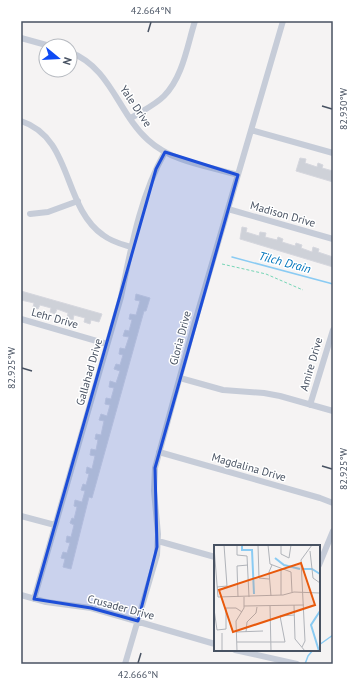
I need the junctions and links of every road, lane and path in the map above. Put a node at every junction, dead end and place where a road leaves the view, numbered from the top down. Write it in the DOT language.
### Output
graph roads {
  1 [pos="194,21"];
  2 [pos="282,21"];
  3 [pos="21,38"];
  4 [pos="38,43"];
  5 [pos="78,56"];
  6 [pos="131,118"];
  7 [pos="21,121"];
  8 [pos="251,130"];
  9 [pos="165,152"];
  10 [pos="333,153"];
  11 [pos="238,175"];
  12 [pos="78,201"];
  13 [pos="228,209"];
  14 [pos="30,214"];
  15 [pos="333,239"];
  16 [pos="131,247"];
  17 [pos="222,264"];
  18 [pos="303,290"];
  19 [pos="21,319"];
  20 [pos="333,330"];
  21 [pos="107,344"];
  22 [pos="180,378"];
  23 [pos="310,405"];
  24 [pos="333,411"];
  25 [pos="159,452"];
  26 [pos="333,503"];
  27 [pos="21,516"];
  28 [pos="55,525"];
  29 [pos="333,531"];
  30 [pos="158,541"];
  31 [pos="214,557"];
  32 [pos="320,563"];
  33 [pos="21,595"];
  34 [pos="34,599"];
  35 [pos="138,621"];
  36 [pos="214,644"];
  37 [pos="240,651"];
  38 [pos="125,664"];
  39 [pos="297,664"];
  1 -- 6 [label="street"];
  2 -- 8 [label="street, Gloria Drive"];
  3 -- 4 [label="street"];
  5 -- 6 [label="street, Yale Drive"];
  6 -- 9 [label="street, Yale Drive"];
  7 -- 12 [label="street"];
  8 -- 10 [label="street"];
  8 -- 11 [label="street, Gloria Drive"];
  9 -- 11 [label="street, Yale Drive"];
  9 -- 16 [label="street, Gallahad Drive"];
  11 -- 13 [label="street, Gloria Drive"];
  12 -- 14 [label="street"];
  12 -- 16 [label="street"];
  13 -- 15 [label="street, Madison Drive"];
  13 -- 22 [label="street, Gloria Drive"];
  16 -- 21 [label="street, Gallahad Drive"];
  17 -- 18 [label="path"];
  19 -- 21 [label="street, Lehr Drive"];
  20 -- 23 [label="street, Amire Drive"];
  21 -- 28 [label="street, Gallahad Drive"];
  22 -- 23 [label="street"];
  22 -- 25 [label="street, Gloria Drive"];
  23 -- 24 [label="street"];
  25 -- 26 [label="street, Magdalina Drive"];
  25 -- 30 [label="street, Gloria Drive"];
  27 -- 28 [label="street"];
  28 -- 34 [label="street, Gallahad Drive"];
  29 -- 32 [label="street"];
  30 -- 31 [label="street"];
  30 -- 35 [label="street, Gloria Drive"];
  33 -- 34 [label="street, Crusader Drive"];
  34 -- 35 [label="street, Crusader Drive"];
  35 -- 36 [label="street, Crusader Drive"];
  35 -- 38 [label="street, Gloria Drive"];
  37 -- 39 [label="street"];
}
